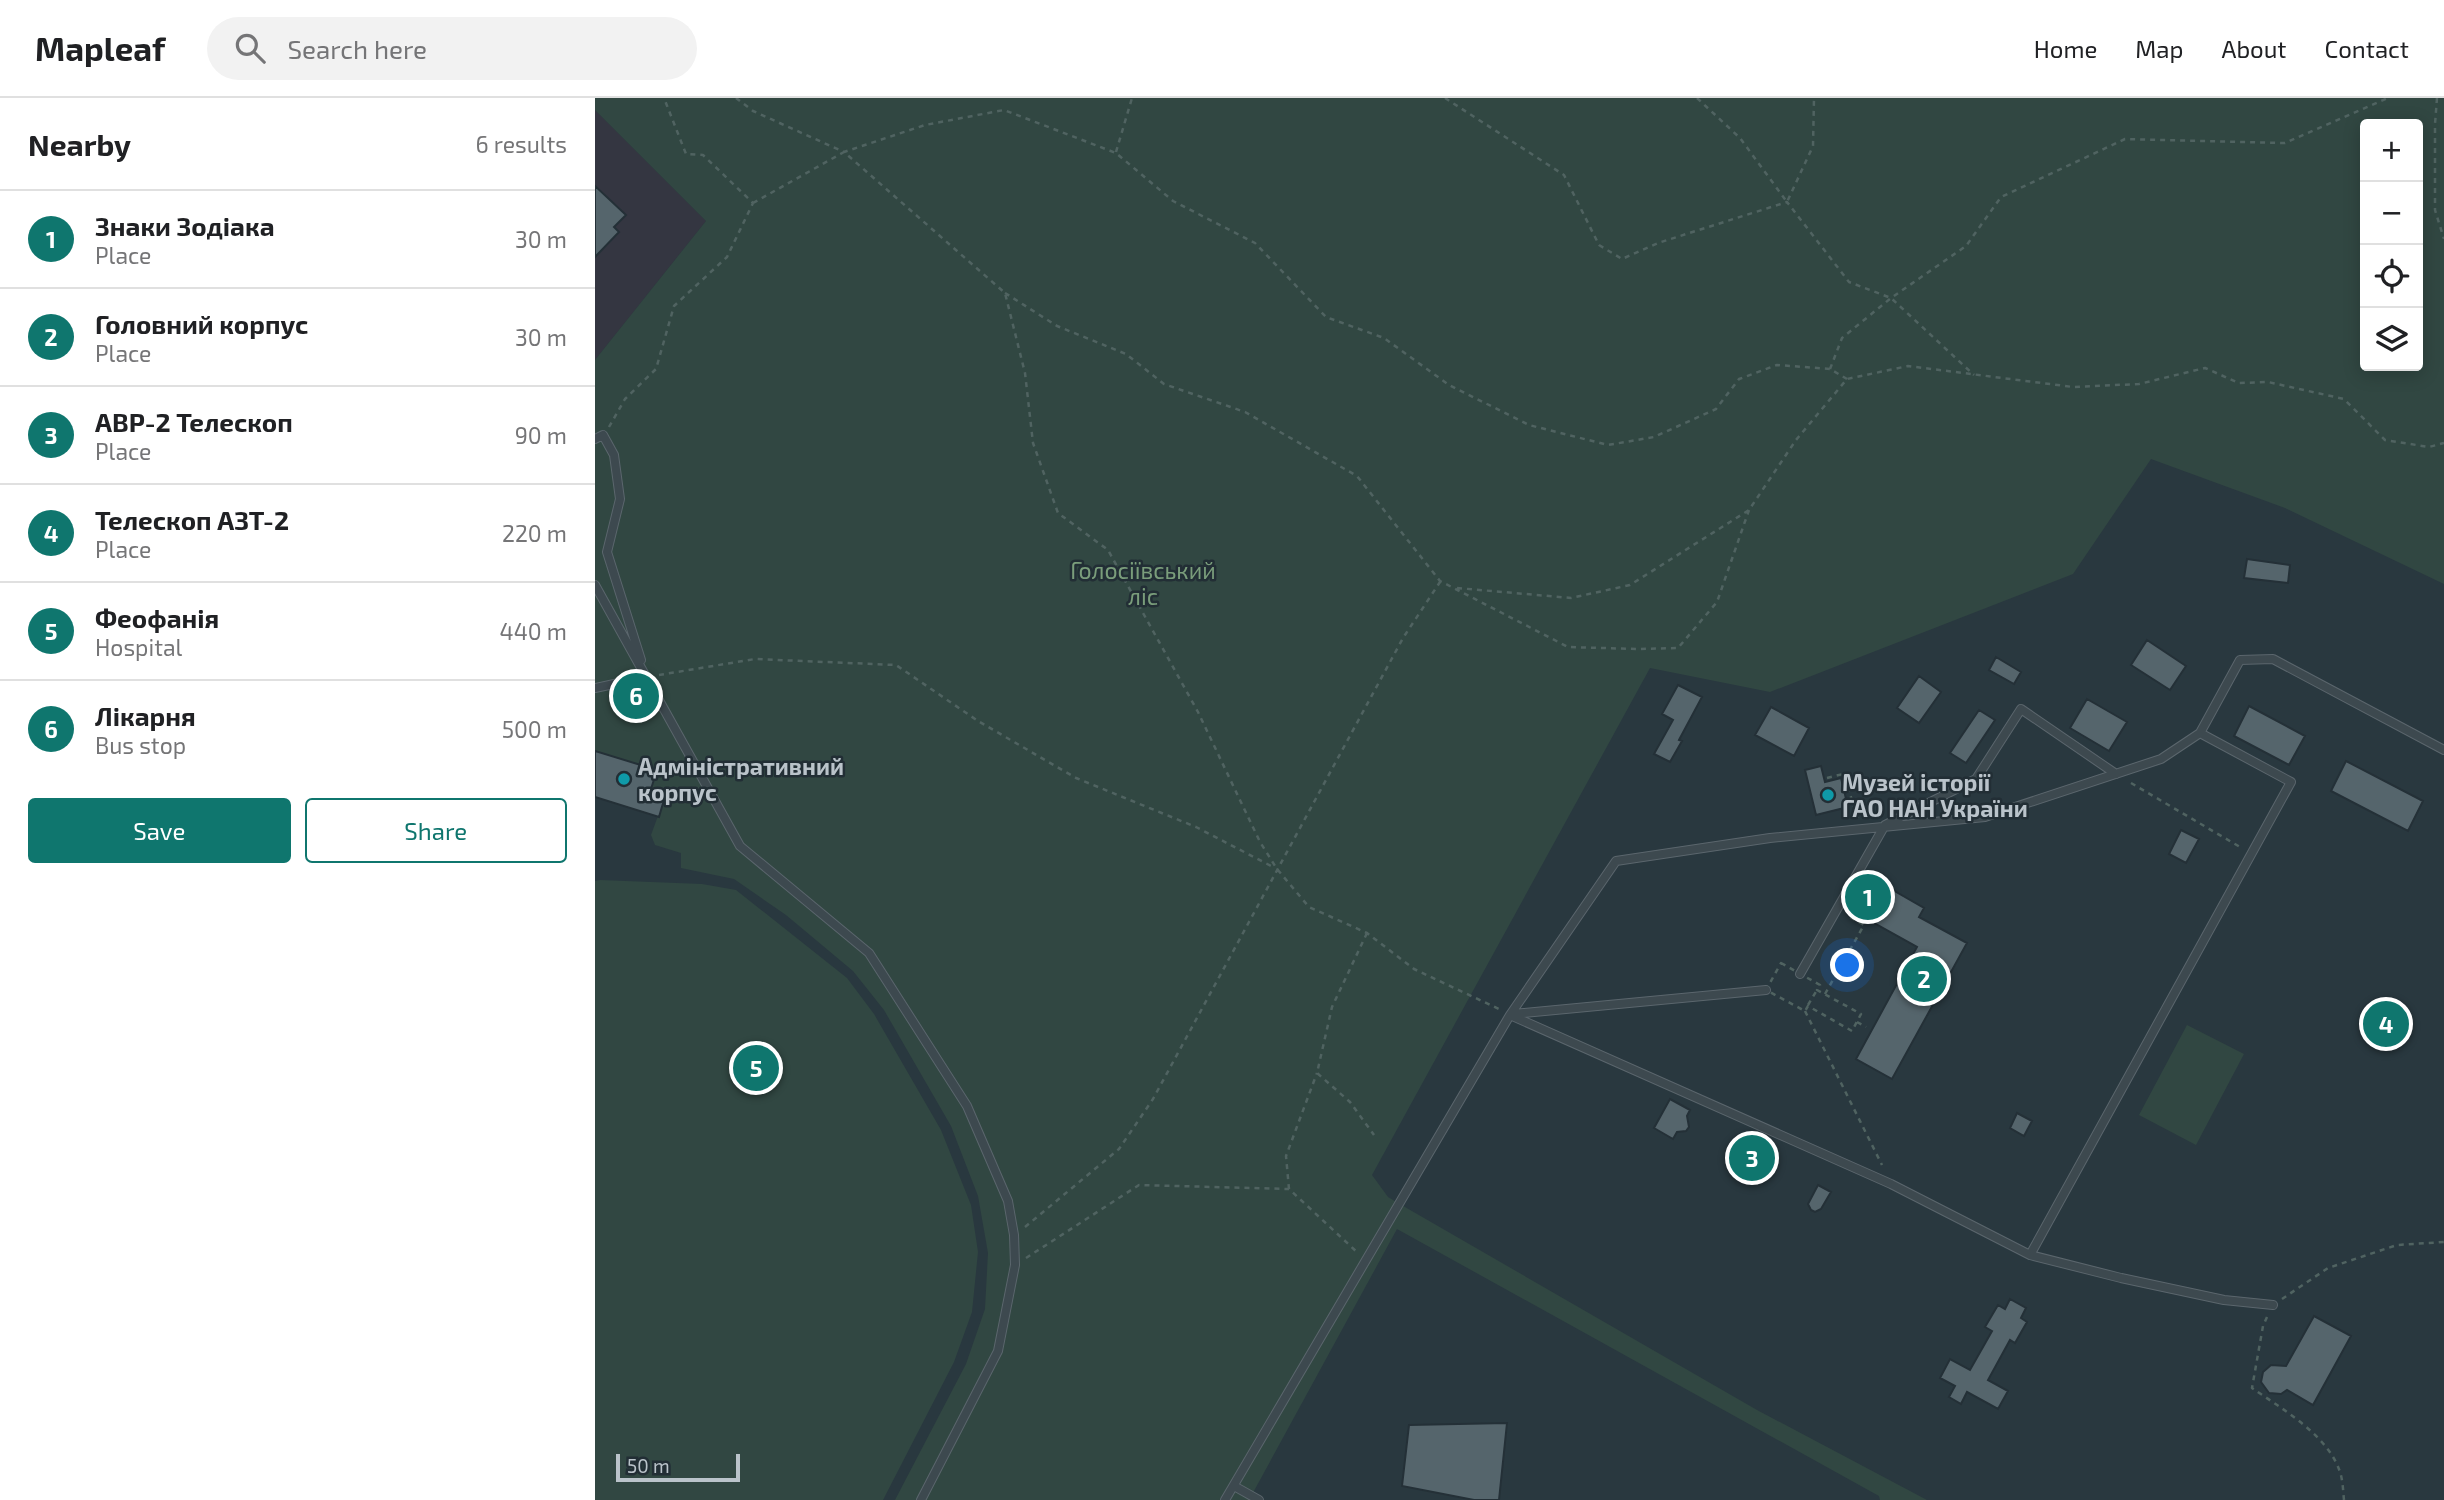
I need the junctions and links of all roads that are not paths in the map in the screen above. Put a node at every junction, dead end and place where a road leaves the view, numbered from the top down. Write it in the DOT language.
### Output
graph roads {
  1 [pos="599,437"];
  2 [pos="595,584"];
  3 [pos="646,677"];
  4 [pos="595,688"];
  5 [pos="2200,733"];
  6 [pos="2444,750"];
  7 [pos="2116,774"];
  8 [pos="1885,825"];
  9 [pos="1800,974"];
  10 [pos="1766,990"];
  11 [pos="1510,1015"];
  12 [pos="2030,1255"];
  13 [pos="2273,1305"];
  14 [pos="1234,1486"];
  15 [pos="921,1500"];
  16 [pos="1225,1500"];
  17 [pos="1259,1500"];
  1 -- 3 [label="lane"];
  2 -- 3 [label="lane"];
  3 -- 4 [label="lane"];
  3 -- 15 [label="lane"];
  5 -- 6 [label="lane"];
  5 -- 7 [label="lane"];
  5 -- 12 [label="lane"];
  7 -- 8 [label="lane"];
  7 -- 8 [label="lane"];
  8 -- 9 [label="lane"];
  8 -- 11 [label="lane"];
  10 -- 11 [label="lane"];
  11 -- 12 [label="lane"];
  11 -- 14 [label="lane"];
  12 -- 13 [label="lane"];
  14 -- 16 [label="lane"];
  14 -- 17 [label="lane"];
}
